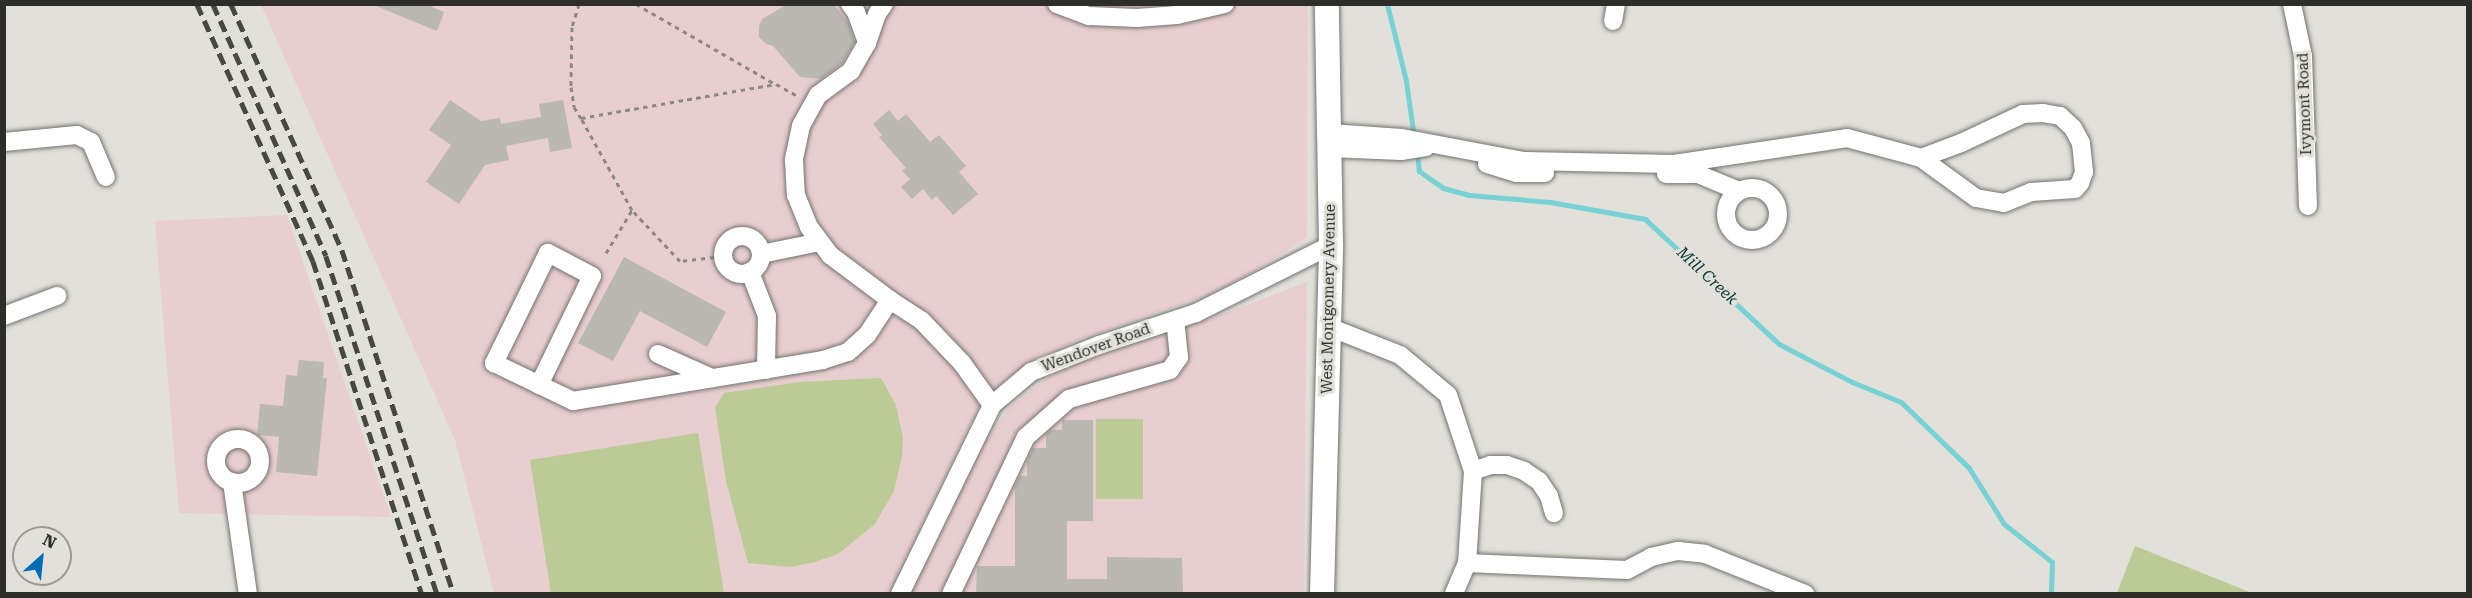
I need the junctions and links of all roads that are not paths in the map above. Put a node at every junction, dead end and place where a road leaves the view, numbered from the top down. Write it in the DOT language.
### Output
graph roads {
  1 [pos="850,4"];
  2 [pos="884,4"];
  3 [pos="1057,4"];
  4 [pos="1225,4"];
  5 [pos="1327,4"];
  6 [pos="2292,4"];
  7 [pos="867,43"];
  8 [pos="1330,140"];
  9 [pos="4,142"];
  10 [pos="1921,158"];
  11 [pos="106,177"];
  12 [pos="1739,191"];
  13 [pos="2308,206"];
  14 [pos="820,242"];
  15 [pos="1331,245"];
  16 [pos="761,254"];
  17 [pos="750,272"];
  18 [pos="57,296"];
  19 [pos="890,300"];
  20 [pos="4,316"];
  21 [pos="1175,320"];
  22 [pos="1329,327"];
  23 [pos="658,354"];
  24 [pos="766,370"];
  25 [pos="712,378"];
  26 [pos="539,385"];
  27 [pos="992,405"];
  28 [pos="1473,471"];
  29 [pos="232,482"];
  30 [pos="1554,513"];
  31 [pos="1467,563"];
  32 [pos="248,594"];
  33 [pos="900,594"];
  34 [pos="951,594"];
  35 [pos="1322,594"];
  36 [pos="1454,594"];
  37 [pos="1805,594"];
  1 -- 7 [label="street"];
  2 -- 7 [label="street"];
  3 -- 4 [label="street"];
  5 -- 8 [label="main road, West Montgomery Avenue"];
  6 -- 13 [label="street, Ivymont Road"];
  7 -- 14 [label="street"];
  8 -- 10 [label="street"];
  8 -- 12 [label="street"];
  8 -- 15 [label="main road, West Montgomery Avenue"];
  9 -- 11 [label="street"];
  10 -- 10 [label="street"];
  14 -- 16 [label="street"];
  14 -- 19 [label="street"];
  15 -- 21 [label="street, Wendover Road"];
  15 -- 22 [label="main road, West Montgomery Avenue"];
  16 -- 17 [label="street"];
  16 -- 17 [label="street"];
  17 -- 24 [label="street"];
  18 -- 20 [label="street"];
  19 -- 24 [label="street"];
  19 -- 27 [label="street"];
  21 -- 27 [label="street, Wendover Road"];
  21 -- 34 [label="street"];
  22 -- 28 [label="street"];
  22 -- 35 [label="main road, West Montgomery Avenue"];
  23 -- 25 [label="street"];
  24 -- 25 [label="street"];
  25 -- 26 [label="street"];
  26 -- 26 [label="street"];
  27 -- 33 [label="street, Wendover Road"];
  28 -- 30 [label="street"];
  28 -- 31 [label="street"];
  29 -- 32 [label="street"];
  31 -- 36 [label="street"];
  31 -- 37 [label="street"];
}
